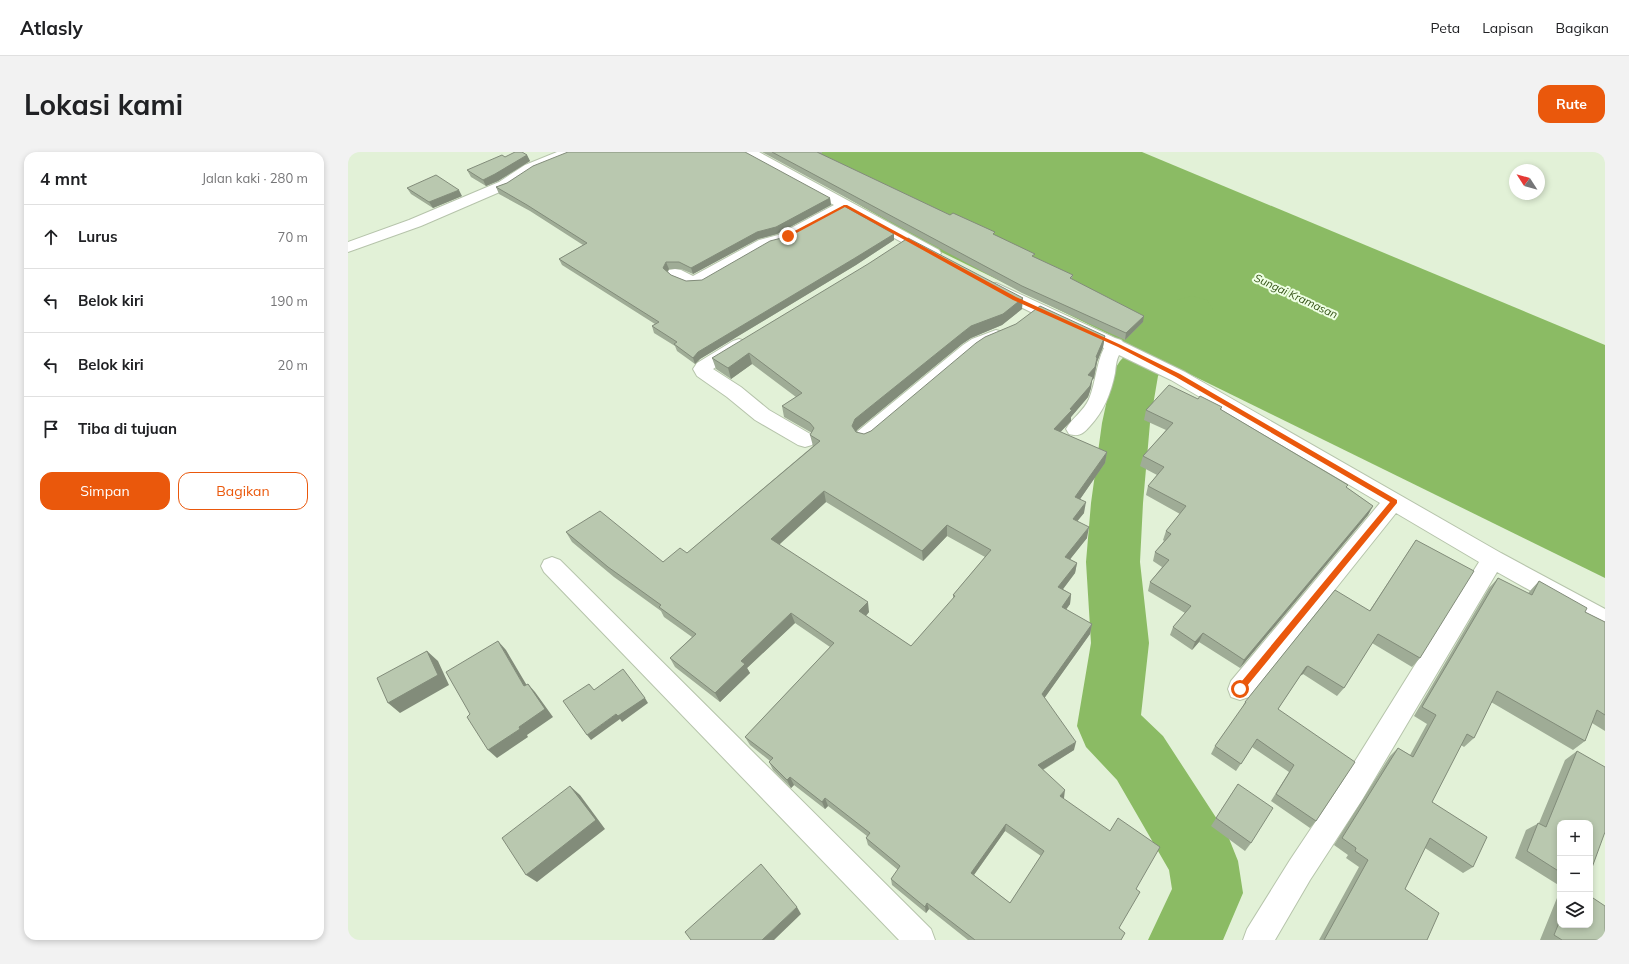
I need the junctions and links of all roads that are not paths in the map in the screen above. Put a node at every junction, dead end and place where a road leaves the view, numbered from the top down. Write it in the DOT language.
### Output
graph roads {
  1 [pos="570,152"];
  2 [pos="748,152"];
  3 [pos="845,206"];
  4 [pos="348,247"];
  5 [pos="948,262"];
  6 [pos="675,274"];
  7 [pos="982,280"];
  8 [pos="1037,308"];
  9 [pos="751,337"];
  10 [pos="1117,345"];
  11 [pos="1076,429"];
  12 [pos="865,436"];
  13 [pos="805,440"];
  14 [pos="1394,502"];
  15 [pos="1493,559"];
  16 [pos="552,566"];
  17 [pos="1605,621"];
  18 [pos="1240,689"];
  19 [pos="920,940"];
  20 [pos="1258,940"];
  1 -- 4 [label="street"];
  2 -- 3 [label="street"];
  3 -- 5 [label="street"];
  3 -- 6 [label="street"];
  7 -- 8 [label="street"];
  8 -- 10 [label="street"];
  8 -- 12 [label="street"];
  9 -- 13 [label="street"];
  10 -- 11 [label="street"];
  10 -- 14 [label="street"];
  14 -- 15 [label="street"];
  14 -- 18 [label="street"];
  15 -- 17 [label="street"];
  15 -- 20 [label="street"];
  16 -- 19 [label="street"];
}
